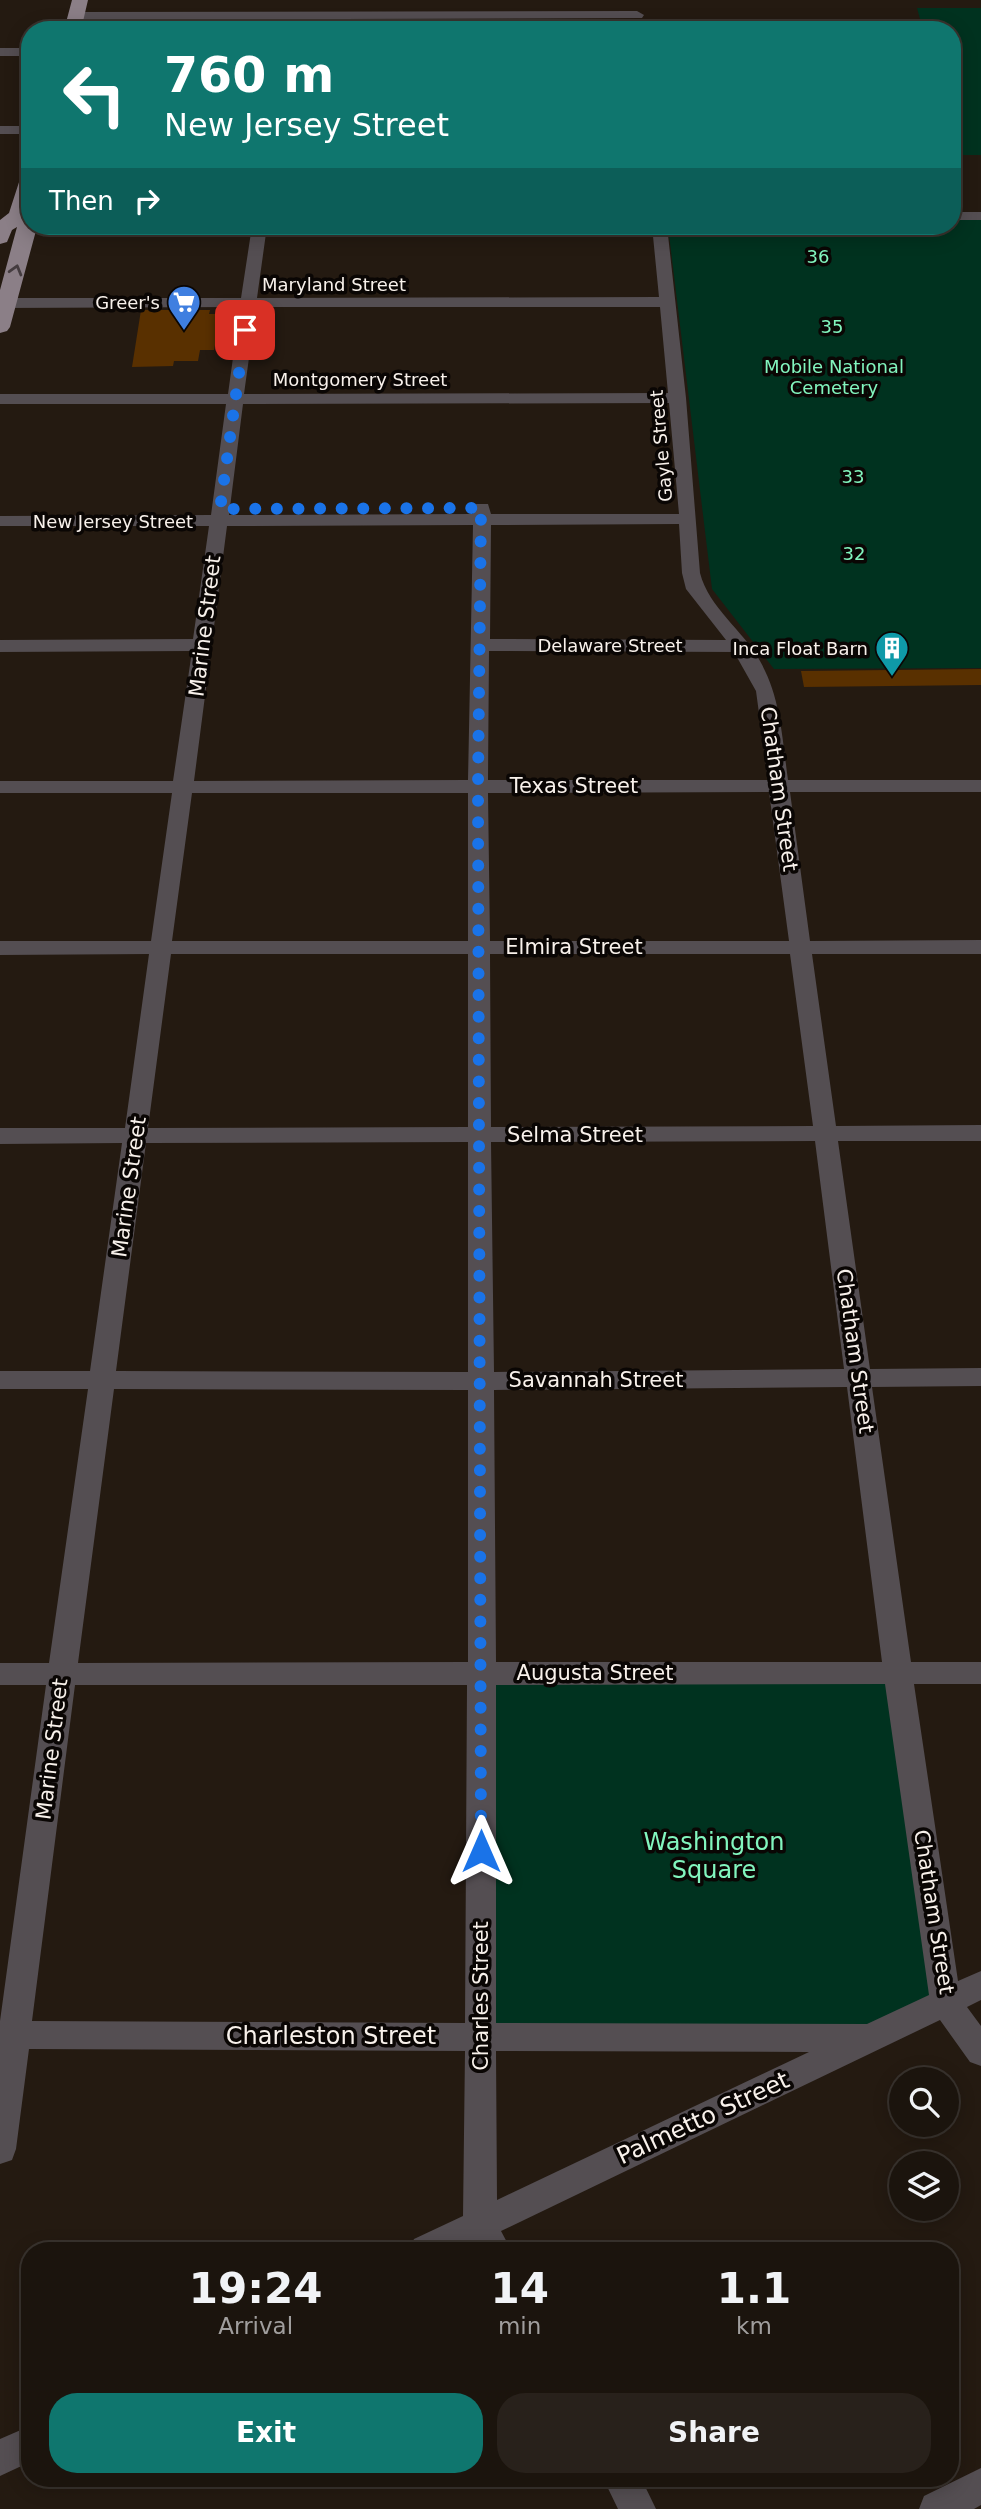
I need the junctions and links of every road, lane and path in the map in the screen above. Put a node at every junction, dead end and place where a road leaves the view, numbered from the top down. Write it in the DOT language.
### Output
graph roads {
  1 [pos="291,0"];
  2 [pos="467,0"];
  3 [pos="635,0"];
  4 [pos="76,15"];
  5 [pos="467,15"];
  6 [pos="637,15"];
  7 [pos="235,21"];
  8 [pos="288,21"];
  9 [pos="333,21"];
  10 [pos="467,21"];
  11 [pos="638,21"];
  12 [pos="0,52"];
  13 [pos="21,52"];
  14 [pos="0,130"];
  15 [pos="21,130"];
  16 [pos="16,216"];
  17 [pos="961,216"];
  18 [pos="981,216"];
  19 [pos="24,235"];
  20 [pos="259,235"];
  21 [pos="661,235"];
  22 [pos="0,238"];
  23 [pos="667,302"];
  24 [pos="3,303"];
  25 [pos="248,303"];
  26 [pos="0,327"];
  27 [pos="678,398"];
  28 [pos="0,399"];
  29 [pos="235,399"];
  30 [pos="0,509"];
  31 [pos="481,514"];
  32 [pos="688,514"];
  33 [pos="219,515"];
  34 [pos="0,521"];
  35 [pos="204,645"];
  36 [pos="479,645"];
  37 [pos="0,646"];
  38 [pos="740,646"];
  39 [pos="779,785"];
  40 [pos="478,786"];
  41 [pos="981,786"];
  42 [pos="0,787"];
  43 [pos="184,788"];
  44 [pos="478,947"];
  45 [pos="800,947"];
  46 [pos="981,947"];
  47 [pos="0,948"];
  48 [pos="162,948"];
  49 [pos="981,1133"];
  50 [pos="824,1134"];
  51 [pos="136,1135"];
  52 [pos="478,1135"];
  53 [pos="0,1136"];
  54 [pos="981,1377"];
  55 [pos="859,1379"];
  56 [pos="0,1380"];
  57 [pos="103,1380"];
  58 [pos="480,1381"];
  59 [pos="482,1673"];
  60 [pos="898,1673"];
  61 [pos="981,1673"];
  62 [pos="0,1674"];
  63 [pos="62,1674"];
  64 [pos="981,1985"];
  65 [pos="946,2003"];
  66 [pos="7,2035"];
  67 [pos="481,2036"];
  68 [pos="872,2038"];
  69 [pos="981,2052"];
  70 [pos="0,2149"];
  71 [pos="487,2237"];
  72 [pos="464,2242"];
  73 [pos="21,2448"];
  74 [pos="0,2458"];
  75 [pos="981,2486"];
  76 [pos="626,2487"];
  77 [pos="638,2509"];
  78 [pos="937,2509"];
  1 -- 8 [label="street"];
  2 -- 5 [label="street"];
  3 -- 6 [label="street"];
  4 -- 7 [label="street"];
  5 -- 6 [label="street"];
  5 -- 9 [label="street"];
  5 -- 10 [label="street"];
  6 -- 11 [label="street"];
  12 -- 13 [label="street"];
  14 -- 15 [label="street"];
  16 -- 22 [label="main road"];
  17 -- 18 [label="street"];
  24 -- 19 [label="main road, one-way"];
  20 -- 25 [label="street, Marine Street"];
  21 -- 23 [label="street, Gayle Street"];
  23 -- 25 [label="street, Maryland Street"];
  23 -- 27 [label="street, Gayle Street"];
  24 -- 25 [label="street, Maryland Street"];
  24 -- 26 [label="main road"];
  25 -- 29 [label="street, Marine Street"];
  27 -- 29 [label="street, Montgomery Street"];
  27 -- 32 [label="street, Gayle Street"];
  28 -- 29 [label="street, Montgomery Street"];
  29 -- 33 [label="street, Marine Street"];
  30 -- 33 [label="street, New Jersey Street"];
  31 -- 32 [label="street, New Jersey Street"];
  31 -- 33 [label="street, New Jersey Street"];
  31 -- 36 [label="street, Charles Street"];
  32 -- 38 [label="street, Gayle Street"];
  33 -- 34 [label="street, New Jersey Street"];
  33 -- 35 [label="street, Marine Street"];
  35 -- 37 [label="street"];
  35 -- 43 [label="street, Marine Street"];
  36 -- 38 [label="street, Delaware Street"];
  36 -- 40 [label="street, Charles Street"];
  38 -- 39 [label="street, Chatham Street"];
  39 -- 40 [label="street, Texas Street"];
  39 -- 41 [label="street, Texas Street"];
  39 -- 45 [label="street, Chatham Street"];
  40 -- 43 [label="street, Texas Street"];
  40 -- 44 [label="street, Charles Street"];
  42 -- 43 [label="street, Texas Street"];
  43 -- 48 [label="street, Marine Street"];
  44 -- 45 [label="street, Elmira Street"];
  44 -- 48 [label="street, Elmira Street"];
  44 -- 52 [label="street, Charles Street"];
  45 -- 46 [label="street, Elmira Street"];
  45 -- 50 [label="street, Chatham Street"];
  47 -- 48 [label="street, Elmira Street"];
  48 -- 51 [label="street, Marine Street"];
  49 -- 50 [label="street, Selma Street"];
  50 -- 52 [label="street, Selma Street"];
  50 -- 55 [label="street, Chatham Street"];
  51 -- 52 [label="street, Selma Street"];
  51 -- 53 [label="street, Selma Street"];
  51 -- 57 [label="street, Marine Street"];
  52 -- 58 [label="street, Charles Street"];
  54 -- 55 [label="street, Savannah Street"];
  55 -- 58 [label="street, Savannah Street"];
  55 -- 60 [label="street, Chatham Street"];
  56 -- 57 [label="street, Savannah Street"];
  57 -- 58 [label="street, Savannah Street"];
  57 -- 63 [label="street, Marine Street"];
  58 -- 59 [label="street, Charles Street"];
  59 -- 60 [label="street, Augusta Street"];
  59 -- 63 [label="street, Augusta Street"];
  59 -- 67 [label="street, Charles Street"];
  60 -- 61 [label="street, Augusta Street"];
  60 -- 65 [label="street, Chatham Street"];
  62 -- 63 [label="street, Augusta Street"];
  63 -- 66 [label="street, Marine Street"];
  64 -- 65 [label="street, Palmetto Street"];
  65 -- 68 [label="street, Palmetto Street"];
  65 -- 69 [label="street, Chatham Street"];
  66 -- 67 [label="street, Charleston Street"];
  66 -- 70 [label="street, Marine Street"];
  67 -- 68 [label="street, Charleston Street"];
  67 -- 71 [label="street, Charles Street"];
  68 -- 71 [label="street, Palmetto Street"];
  71 -- 72 [label="street, Palmetto Street"];
  73 -- 74 [label="street"];
  75 -- 78 [label="street"];
  76 -- 77 [label="street"];
}
